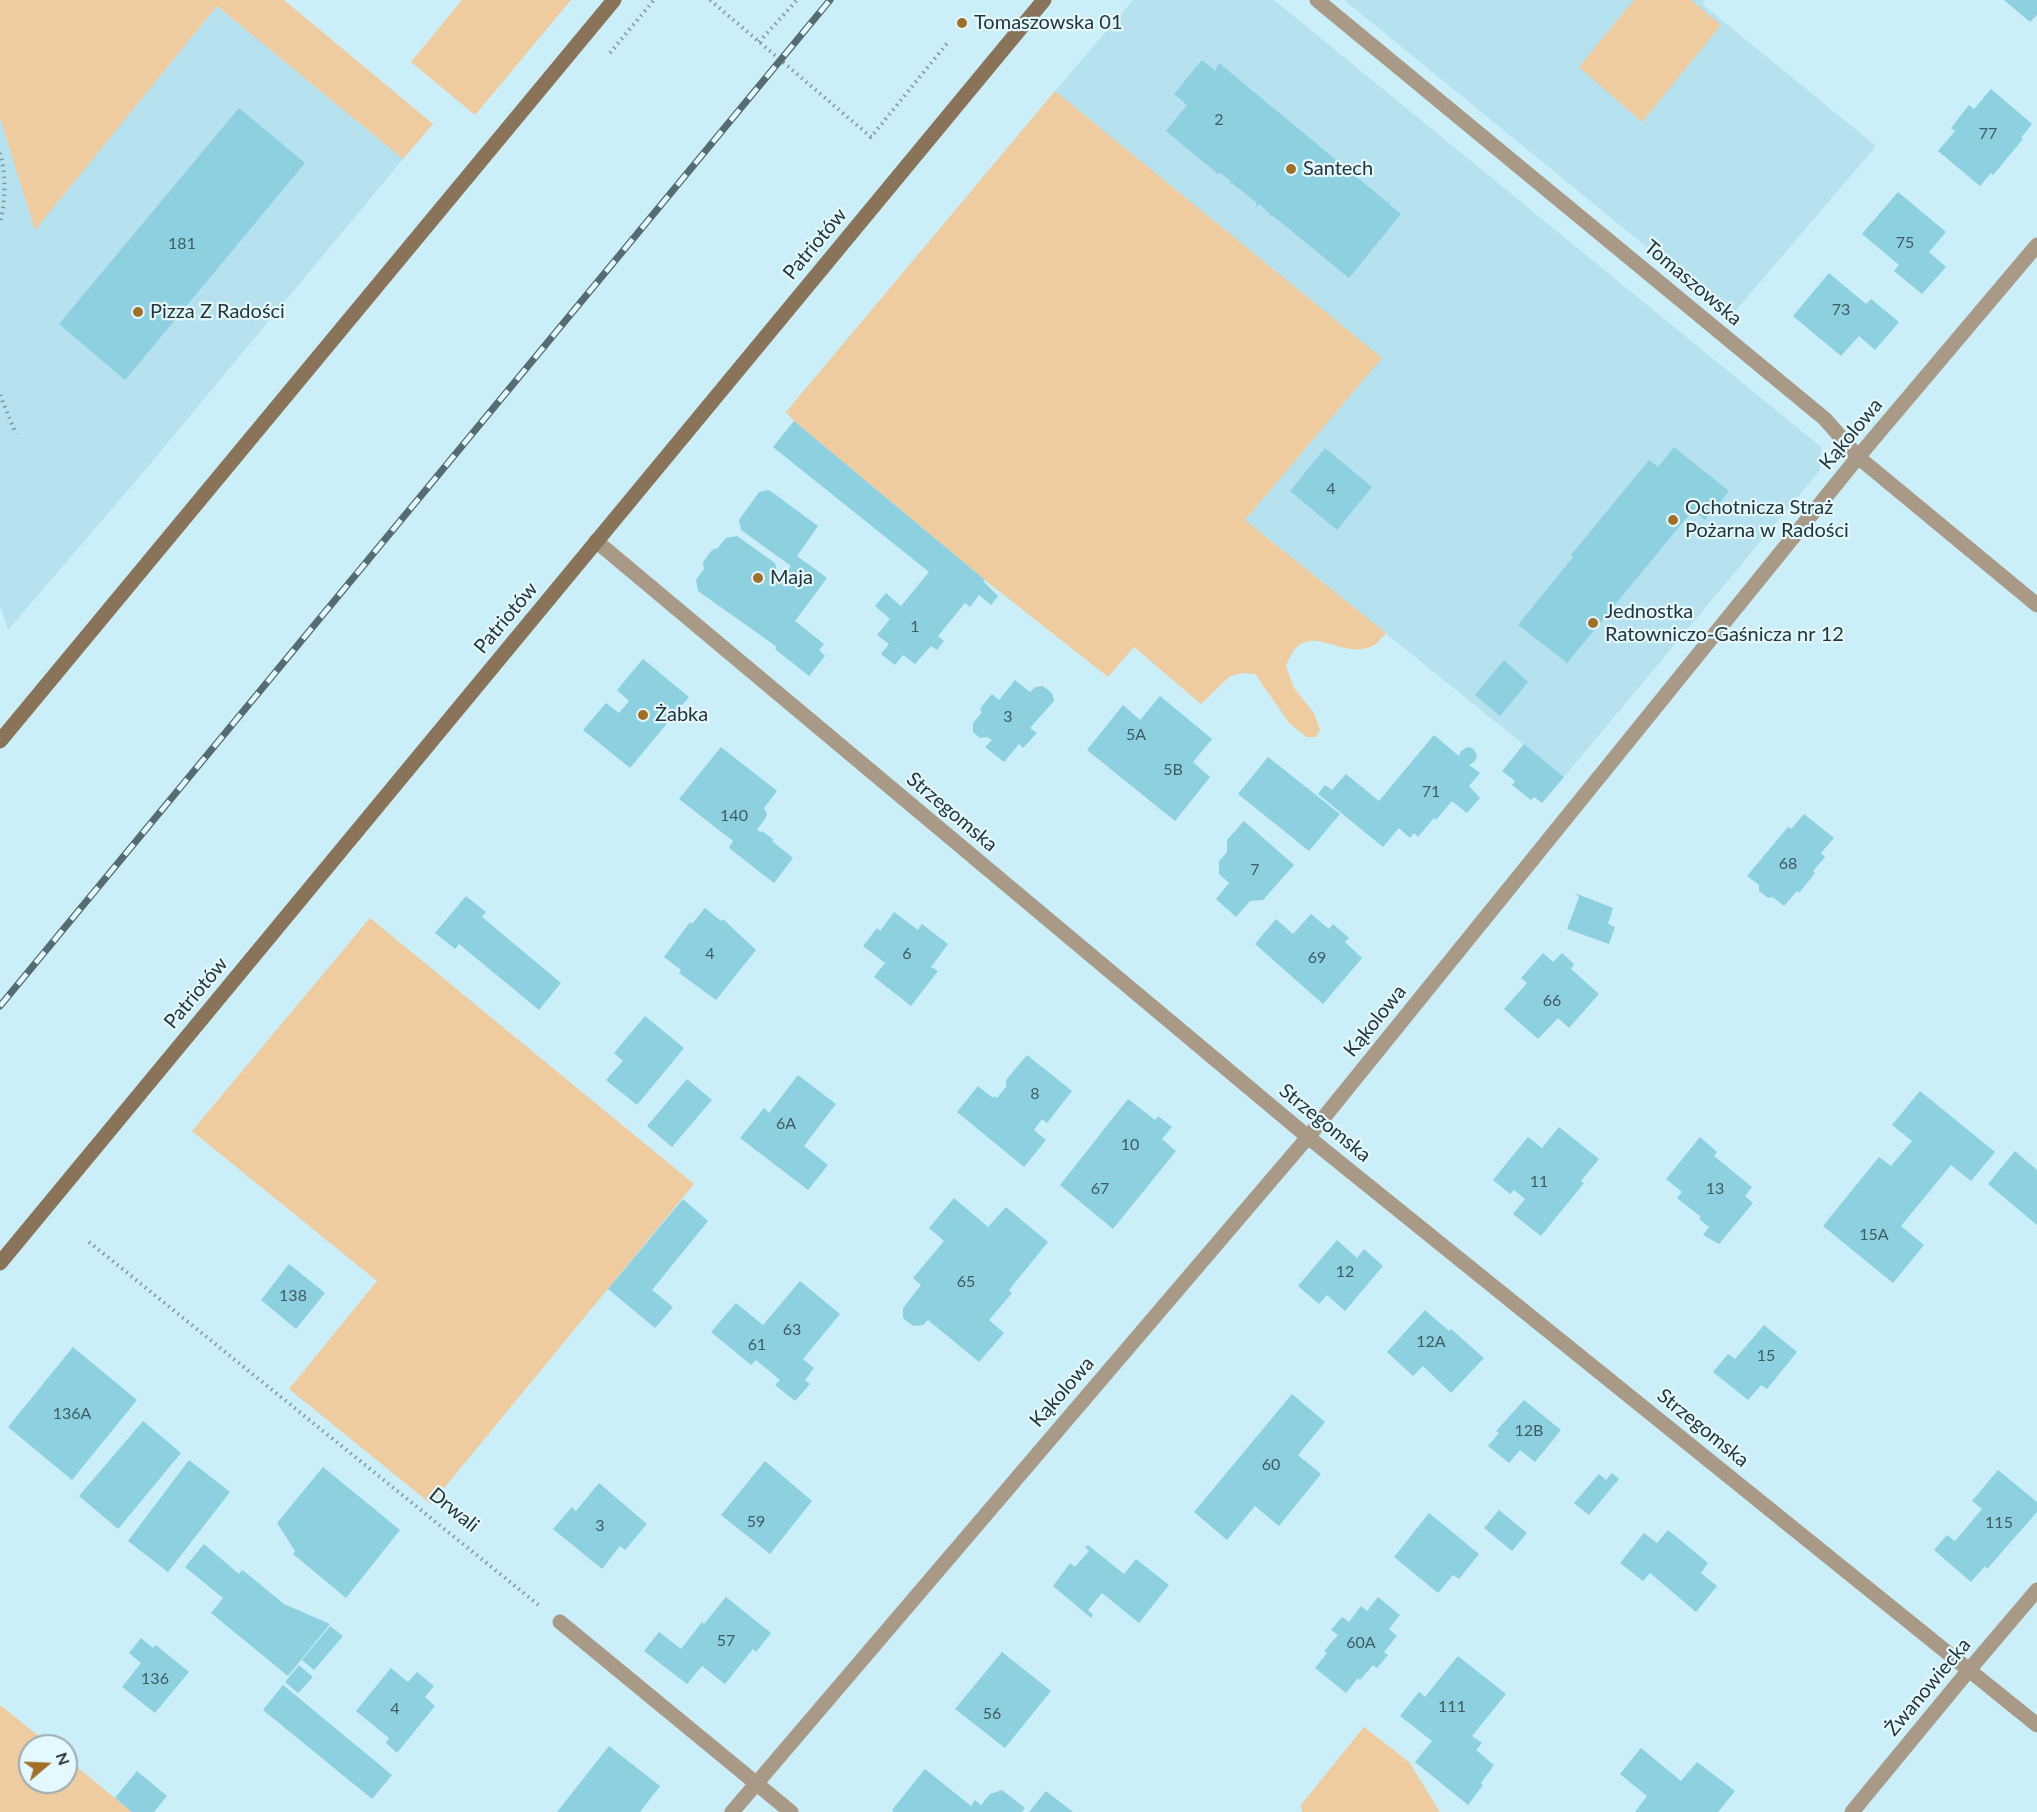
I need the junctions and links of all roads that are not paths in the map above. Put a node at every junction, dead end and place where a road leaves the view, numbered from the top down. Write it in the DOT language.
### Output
graph roads {
  1 [pos="614,0"];
  2 [pos="1044,0"];
  3 [pos="1317,0"];
  4 [pos="2037,246"];
  5 [pos="1858,457"];
  6 [pos="596,541"];
  7 [pos="2037,605"];
  8 [pos="0,741"];
  9 [pos="1308,1137"];
  10 [pos="0,1263"];
  11 [pos="2037,1590"];
  12 [pos="560,1622"];
  13 [pos="1969,1670"];
  14 [pos="2037,1725"];
  15 [pos="755,1783"];
  16 [pos="732,1812"];
  17 [pos="791,1812"];
  18 [pos="1852,1812"];
  1 -- 8 [label="main road"];
  2 -- 6 [label="main road, Patriotów"];
  3 -- 5 [label="street, Tomaszowska"];
  4 -- 5 [label="street, Kąkolowa"];
  5 -- 7 [label="street, Tomaszowska"];
  5 -- 9 [label="street, Kąkolowa"];
  6 -- 9 [label="street, Strzegomska"];
  6 -- 10 [label="main road, Patriotów"];
  9 -- 13 [label="street, Strzegomska"];
  9 -- 15 [label="street, Kąkolowa"];
  11 -- 13 [label="street, Żwanowiecka"];
  12 -- 15 [label="street"];
  13 -- 14 [label="street, Strzegomska"];
  13 -- 18 [label="street, Żwanowiecka"];
  15 -- 16 [label="street, Kąkolowa"];
  15 -- 17 [label="street"];
}
